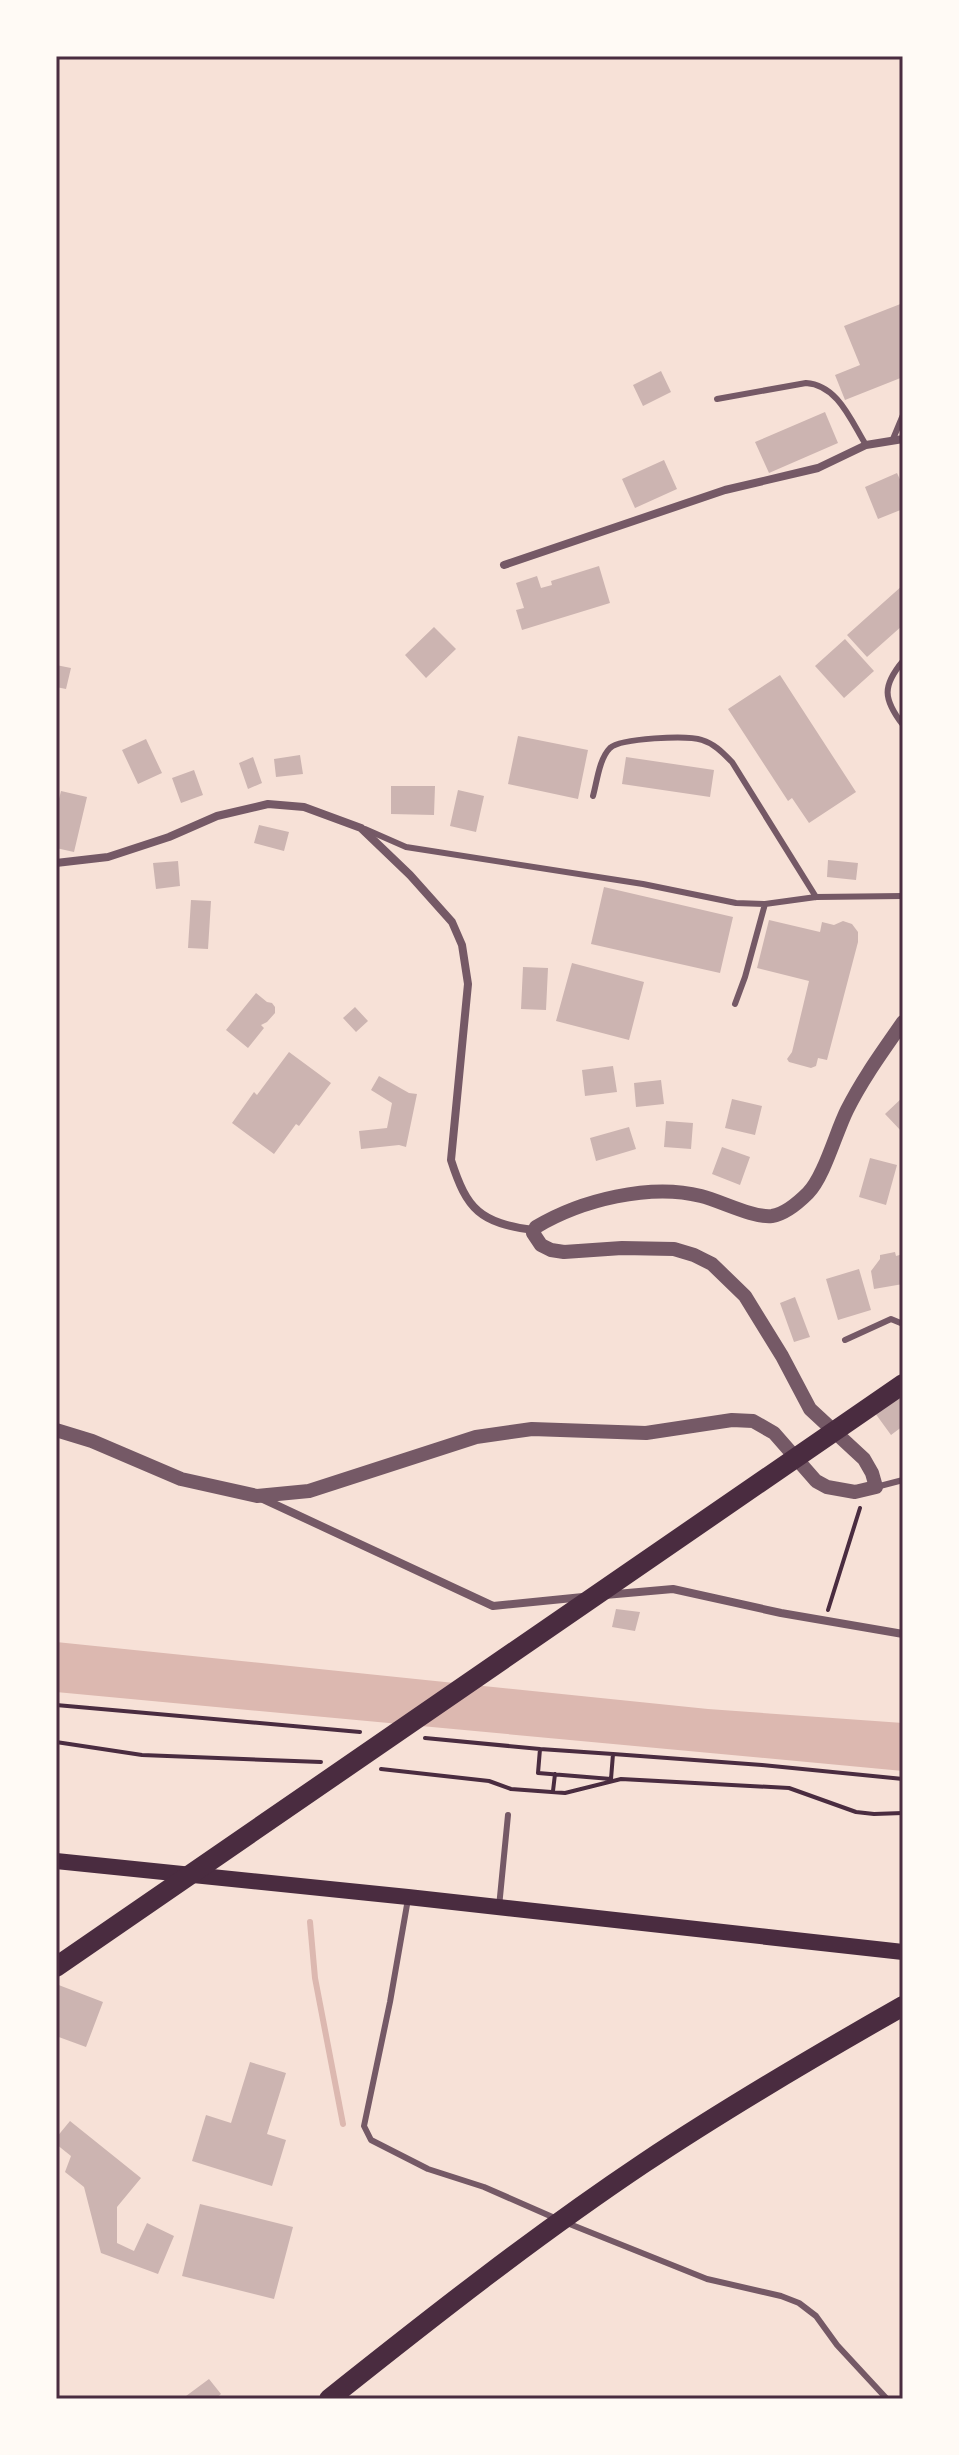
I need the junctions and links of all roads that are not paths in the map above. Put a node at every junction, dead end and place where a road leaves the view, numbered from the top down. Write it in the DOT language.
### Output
graph roads {
  1 [pos="717,399"];
  2 [pos="903,415"];
  3 [pos="898,439"];
  4 [pos="866,445"];
  5 [pos="504,565"];
  6 [pos="903,661"];
  7 [pos="903,725"];
  8 [pos="593,796"];
  9 [pos="361,828"];
  10 [pos="56,863"];
  11 [pos="903,896"];
  12 [pos="816,897"];
  13 [pos="765,904"];
  14 [pos="735,1004"];
  15 [pos="903,1022"];
  16 [pos="534,1230"];
  17 [pos="903,1324"];
  18 [pos="845,1340"];
  19 [pos="903,1384"];
  20 [pos="56,1430"];
  21 [pos="903,1480"];
  22 [pos="870,1489"];
  23 [pos="257,1496"];
  24 [pos="903,1634"];
  25 [pos="508,1815"];
  26 [pos="56,1861"];
  27 [pos="408,1897"];
  28 [pos="499,1907"];
  29 [pos="903,1952"];
  30 [pos="56,1967"];
  31 [pos="903,2006"];
  32 [pos="329,2399"];
  33 [pos="887,2399"];
  1 -- 4 [label="lane"];
  2 -- 3 [label="lane"];
  3 -- 4 [label="street"];
  4 -- 5 [label="street"];
  6 -- 7 [label="lane"];
  8 -- 12 [label="lane"];
  9 -- 10 [label="street"];
  9 -- 13 [label="lane"];
  9 -- 16 [label="street"];
  11 -- 12 [label="lane"];
  12 -- 13 [label="lane"];
  13 -- 14 [label="lane"];
  15 -- 16 [label="street"];
  16 -- 22 [label="street"];
  17 -- 18 [label="lane"];
  19 -- 30 [label="highway"];
  20 -- 23 [label="street"];
  21 -- 22 [label="lane"];
  22 -- 23 [label="street"];
  23 -- 24 [label="street"];
  25 -- 28 [label="lane"];
  26 -- 27 [label="main road"];
  27 -- 28 [label="main road"];
  27 -- 33 [label="lane"];
  28 -- 29 [label="main road"];
  31 -- 32 [label="highway"];
}
